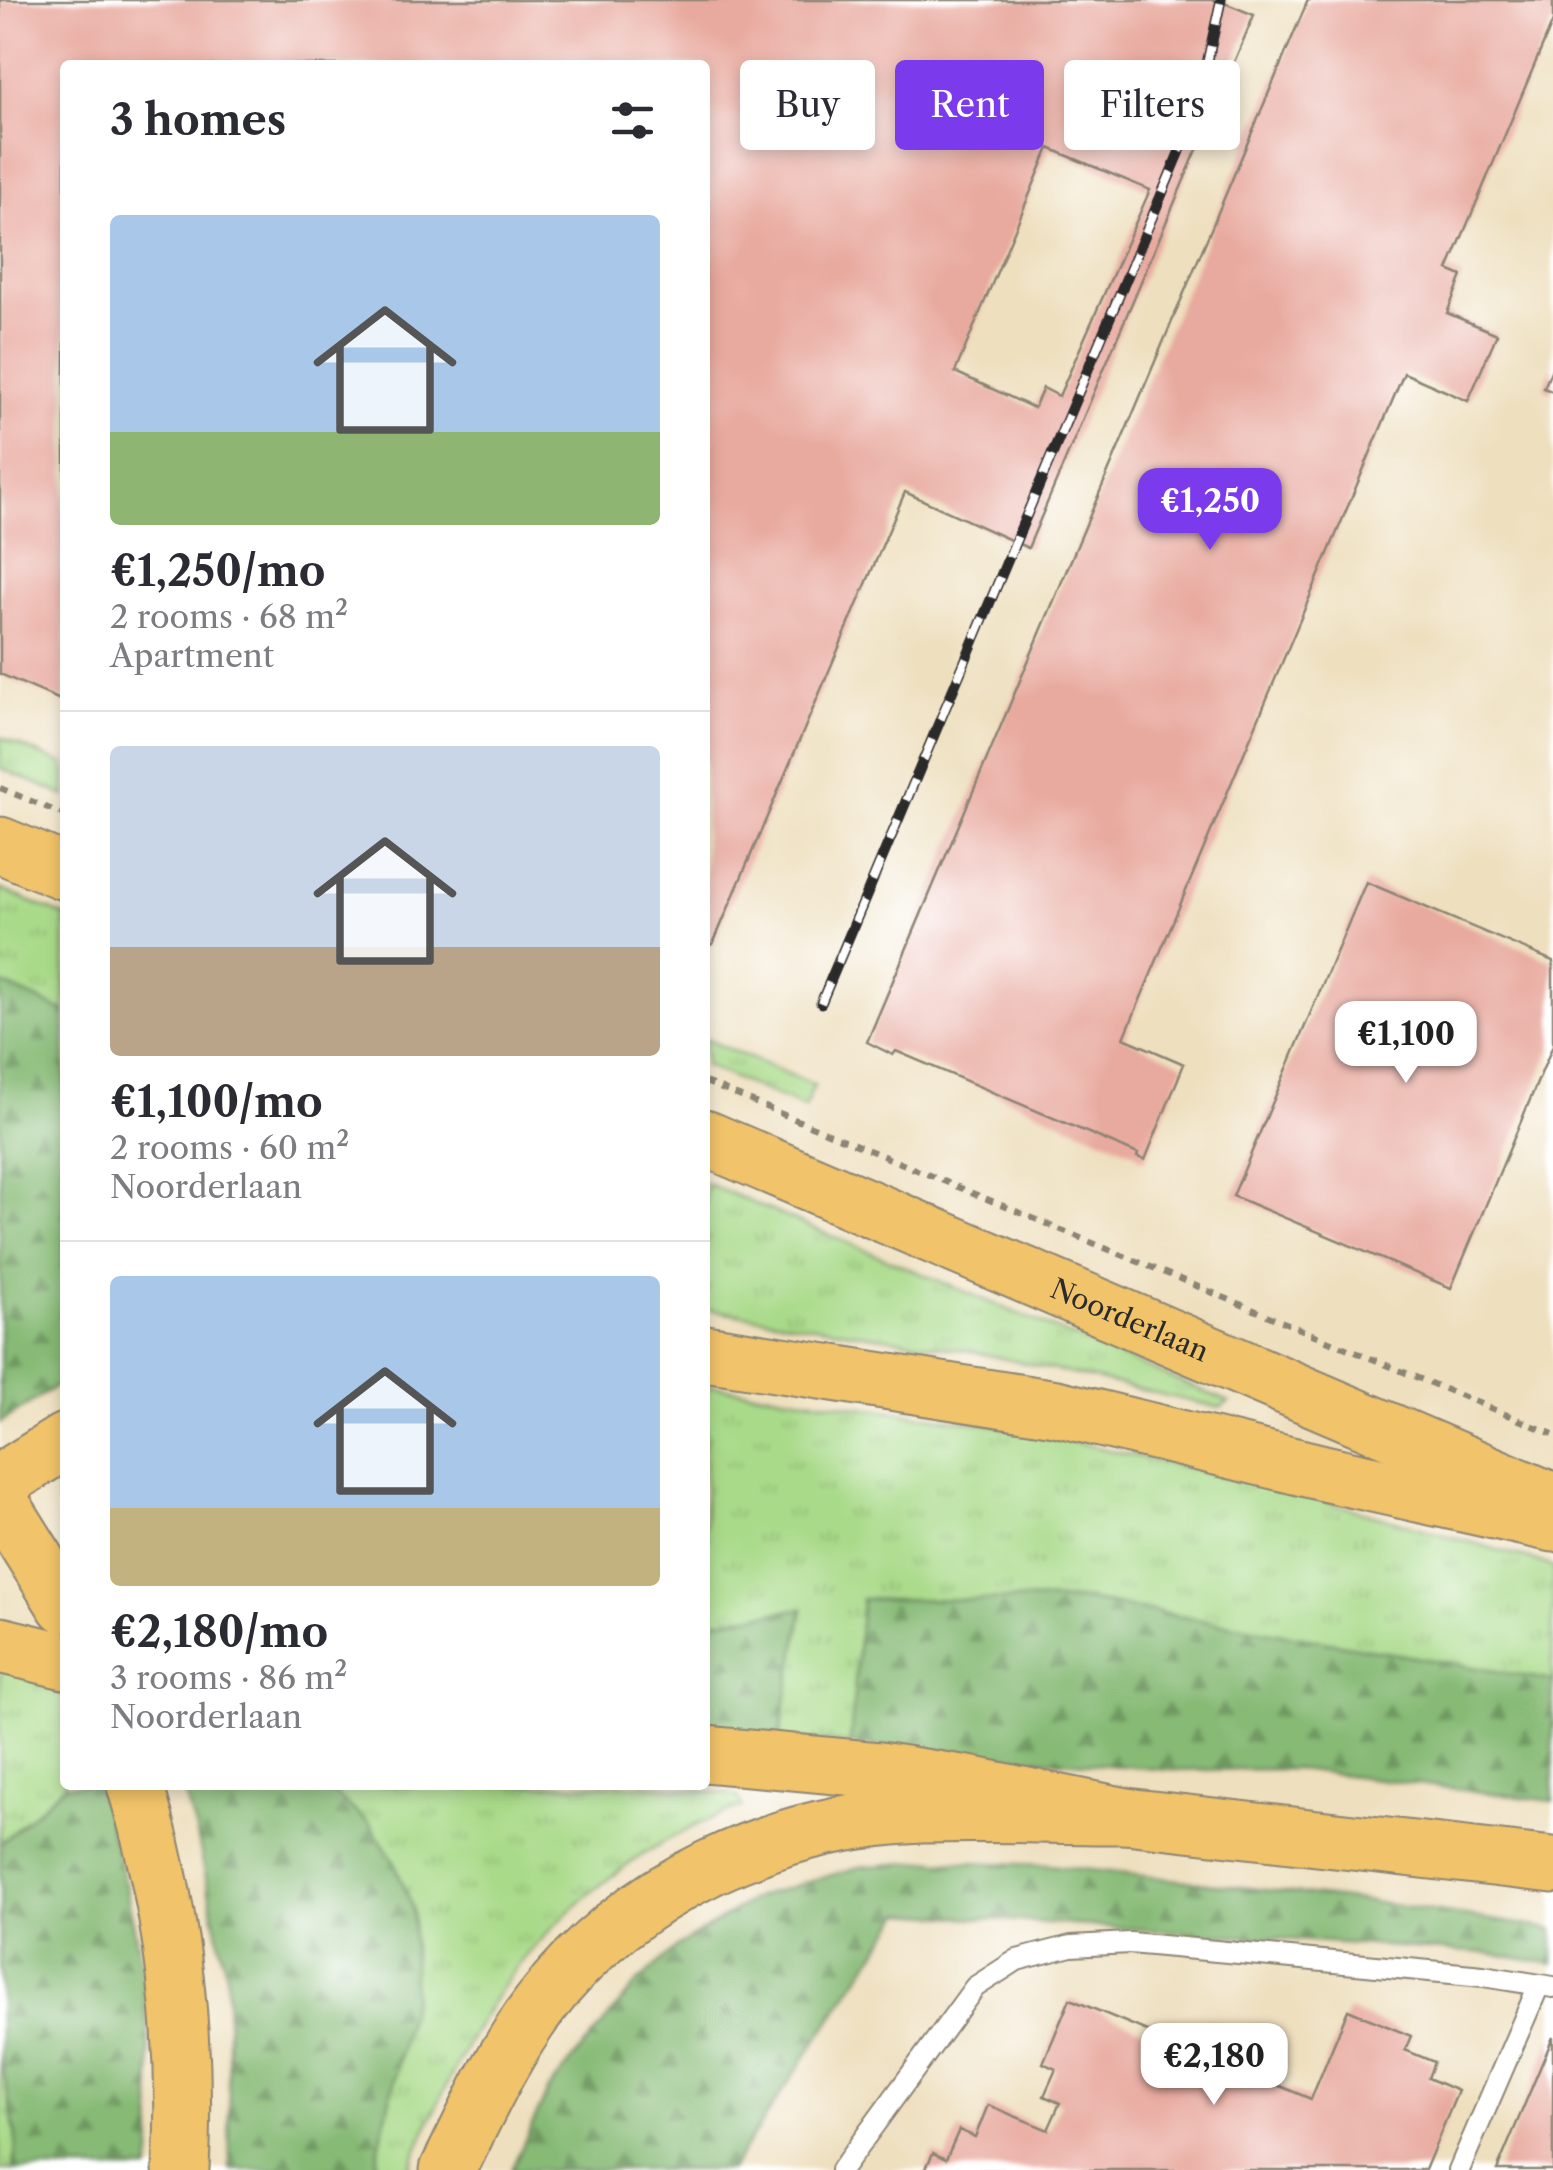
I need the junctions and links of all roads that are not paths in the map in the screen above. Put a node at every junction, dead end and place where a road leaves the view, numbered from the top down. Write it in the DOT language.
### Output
graph roads {
  1 [pos="0,845"];
  2 [pos="60,870"];
  3 [pos="710,1140"];
  4 [pos="710,1354"];
  5 [pos="56,1446"];
  6 [pos="0,1482"];
  7 [pos="0,1501"];
  8 [pos="1553,1502"];
  9 [pos="1553,1524"];
  10 [pos="60,1596"];
  11 [pos="0,1645"];
  12 [pos="60,1660"];
  13 [pos="710,1754"];
  14 [pos="137,1790"];
  15 [pos="1126,1816"];
  16 [pos="1553,1865"];
  17 [pos="1546,1986"];
  18 [pos="453,2164"];
  19 [pos="181,2170"];
  20 [pos="841,2170"];
  21 [pos="1459,2170"];
  1 -- 2 [label="main road"];
  3 -- 8 [label="main road, Noorderlaan"];
  4 -- 9 [label="main road"];
  5 -- 6 [label="main road"];
  7 -- 10 [label="main road"];
  11 -- 12 [label="main road"];
  13 -- 15 [label="main road"];
  14 -- 19 [label="main road"];
  15 -- 16 [label="main road"];
  15 -- 18 [label="main road"];
  17 -- 20 [label="lane"];
  17 -- 21 [label="lane"];
}
